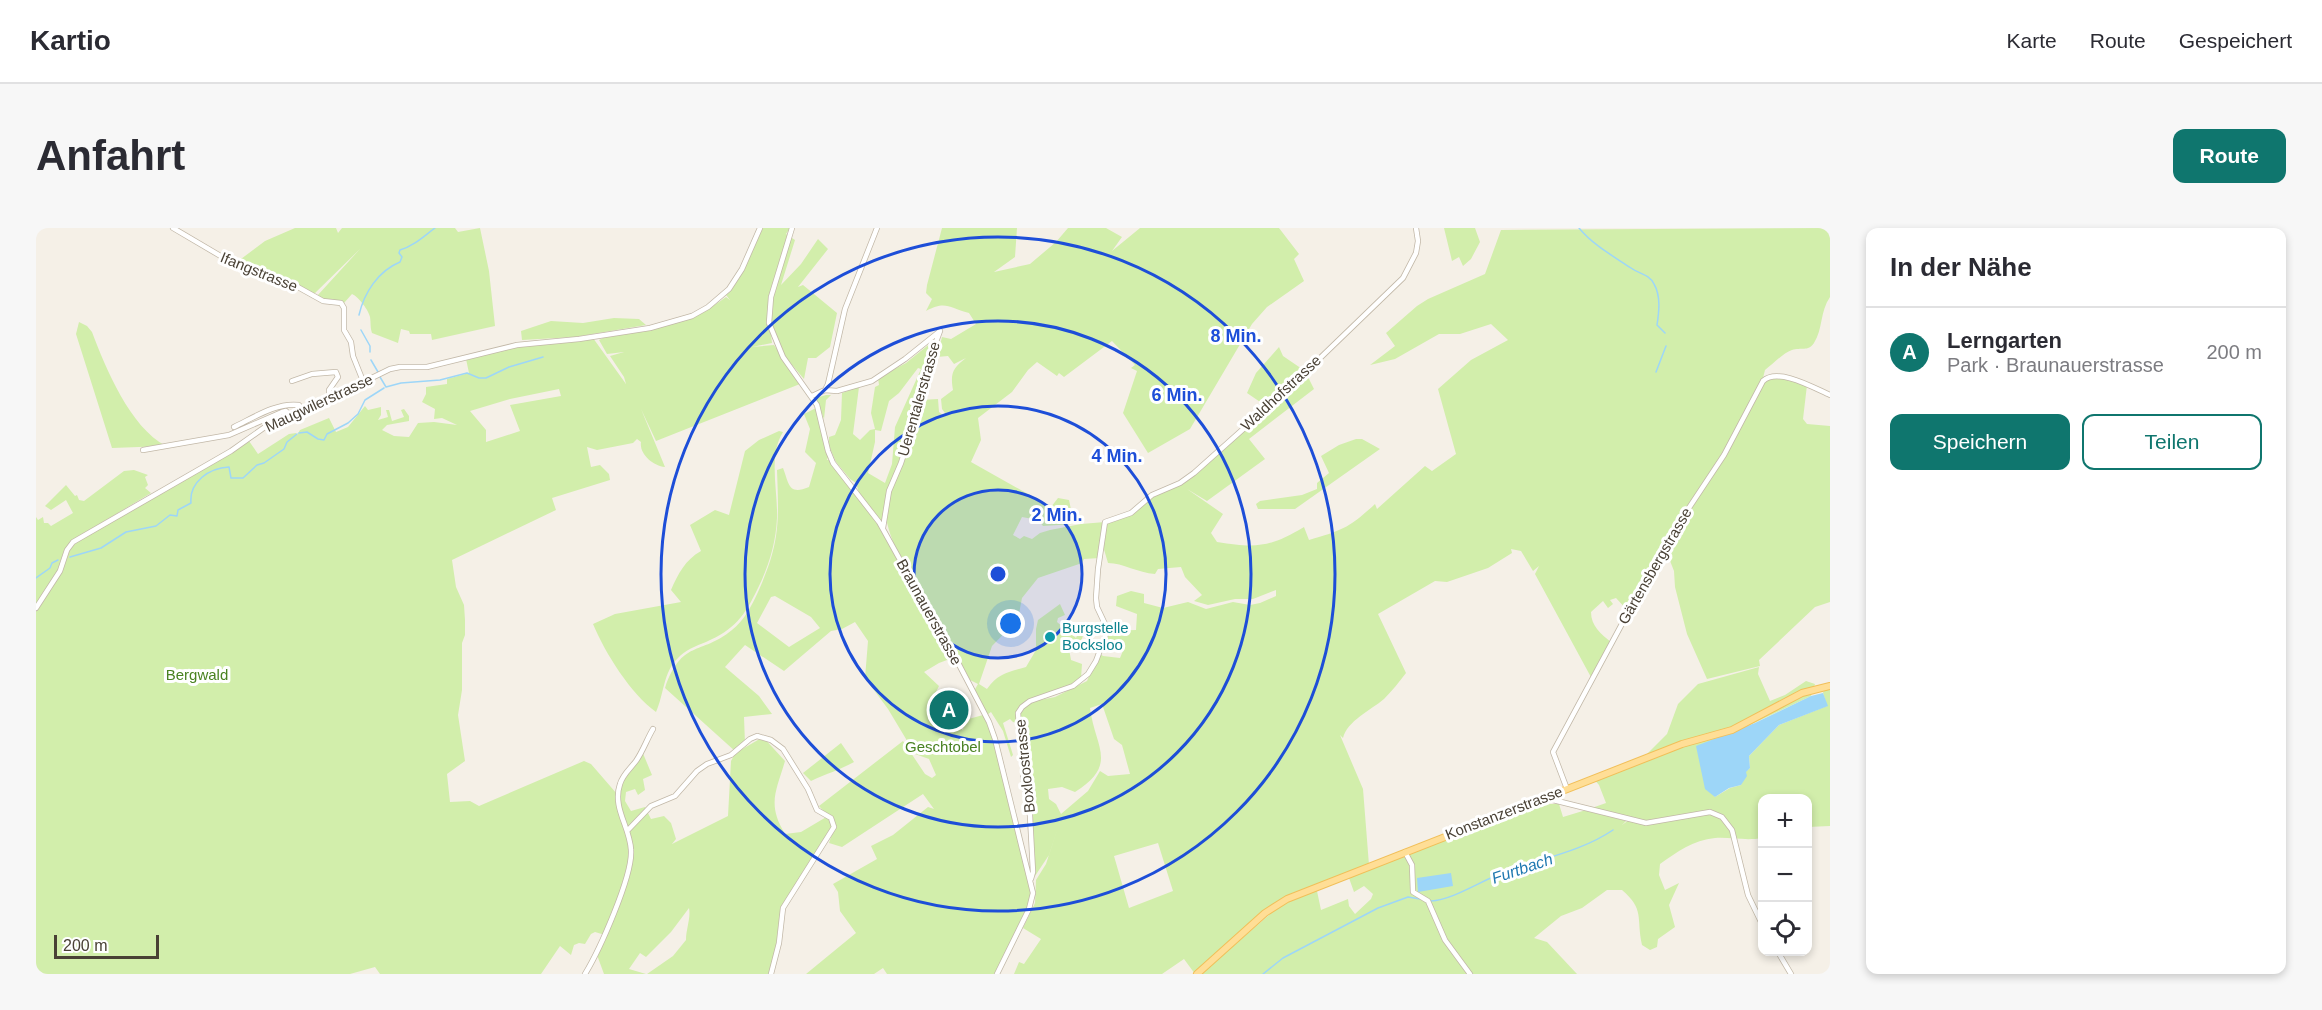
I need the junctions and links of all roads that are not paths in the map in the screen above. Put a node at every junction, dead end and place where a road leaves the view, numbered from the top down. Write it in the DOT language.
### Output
graph roads {
  1 [pos="173,228"];
  2 [pos="760,228"];
  3 [pos="792,228"];
  4 [pos="877,228"];
  5 [pos="1416,228"];
  6 [pos="292,381"];
  7 [pos="363,381"];
  8 [pos="825,390"];
  9 [pos="1830,395"];
  10 [pos="812,396"];
  11 [pos="329,398"];
  12 [pos="302,409"];
  13 [pos="289,414"];
  14 [pos="234,427"];
  15 [pos="143,450"];
  16 [pos="1105,522"];
  17 [pos="883,528"];
  18 [pos="36,608"];
  19 [pos="1830,686"];
  20 [pos="653,729"];
  21 [pos="1567,789"];
  22 [pos="1549,796"];
  23 [pos="627,830"];
  24 [pos="1405,852"];
  25 [pos="1031,879"];
  26 [pos="1758,916"];
  27 [pos="1781,956"];
  28 [pos="585,974"];
  29 [pos="771,974"];
  30 [pos="997,974"];
  31 [pos="1197,974"];
  32 [pos="1470,974"];
  33 [pos="1791,974"];
  1 -- 7 [label="street, Ifangstrasse"];
  2 -- 7 [label="street, Maugwilerstrasse"];
  3 -- 10 [label="street, Braunauerstrasse"];
  4 -- 8 [label="street"];
  5 -- 16 [label="street, Waldhofstrasse"];
  6 -- 11 [label="street"];
  7 -- 11 [label="street, Maugwilerstrasse"];
  8 -- 10 [label="street"];
  8 -- 17 [label="street, Uerentalerstrasse"];
  9 -- 21 [label="street, Gärtensbergstrasse"];
  10 -- 17 [label="street, Braunauerstrasse"];
  11 -- 12 [label="street, Maugwilerstrasse"];
  12 -- 13 [label="street, Maugwilerstrasse"];
  12 -- 14 [label="street"];
  13 -- 15 [label="street"];
  13 -- 18 [label="street, Maugwilerstrasse"];
  16 -- 25 [label="street, Boxloostrasse"];
  17 -- 25 [label="street, Braunauerstrasse"];
  19 -- 21 [label="main road, Konstanzerstrasse"];
  20 -- 23 [label="street"];
  21 -- 22 [label="main road, Konstanzerstrasse"];
  22 -- 24 [label="main road, Konstanzerstrasse"];
  22 -- 26 [label="street"];
  23 -- 28 [label="street"];
  23 -- 29 [label="street"];
  24 -- 31 [label="main road, Konstanzerstrasse"];
  24 -- 32 [label="street"];
  25 -- 30 [label="street, Braunauerstrasse"];
  27 -- 33 [label="street"];
}
